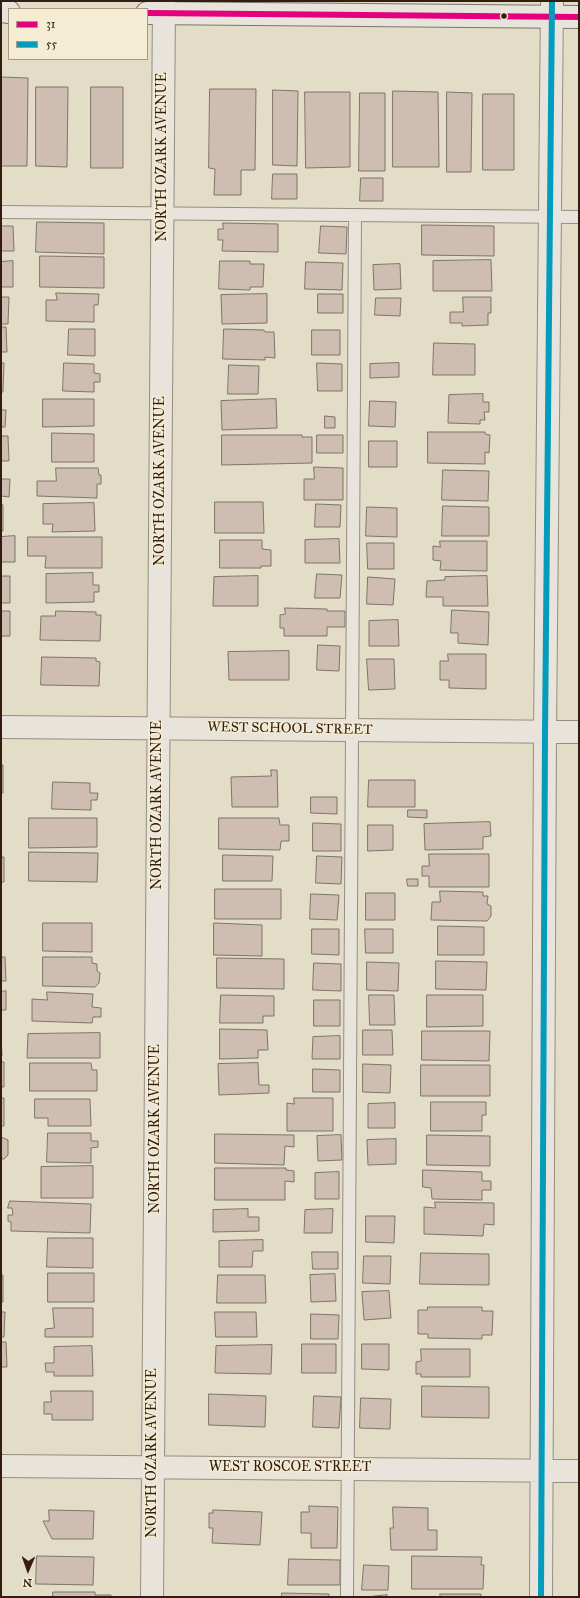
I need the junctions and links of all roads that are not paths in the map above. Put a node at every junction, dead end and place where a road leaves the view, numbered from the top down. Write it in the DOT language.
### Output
graph roads {
  1 [pos="158,9"];
  2 [pos="552,9"];
  3 [pos="579,17"];
  4 [pos="1,212"];
  5 [pos="163,213"];
  6 [pos="355,215"];
  7 [pos="549,216"];
  8 [pos="579,217"];
  9 [pos="1,727"];
  10 [pos="159,728"];
  11 [pos="351,730"];
  12 [pos="545,732"];
  13 [pos="579,732"];
  14 [pos="1,1466"];
  15 [pos="153,1467"];
  16 [pos="347,1469"];
  17 [pos="542,1471"];
  18 [pos="579,1471"];
  19 [pos="152,1597"];
  20 [pos="347,1597"];
  21 [pos="541,1597"];
  1 -- 2 [label="street"];
  1 -- 5 [label="street, NORTH OZARK AVENUE"];
  2 -- 3 [label="street"];
  2 -- 7 [label="street"];
  4 -- 5 [label="lane"];
  5 -- 6 [label="lane"];
  5 -- 10 [label="street, NORTH OZARK AVENUE"];
  6 -- 7 [label="lane"];
  6 -- 11 [label="lane"];
  7 -- 8 [label="lane"];
  7 -- 12 [label="street"];
  9 -- 10 [label="street, WEST SCHOOL STREET"];
  10 -- 11 [label="street, WEST SCHOOL STREET"];
  10 -- 15 [label="street, NORTH OZARK AVENUE"];
  11 -- 12 [label="street, WEST SCHOOL STREET"];
  11 -- 16 [label="lane"];
  12 -- 13 [label="street, WEST SCHOOL STREET"];
  12 -- 17 [label="street"];
  14 -- 15 [label="street, WEST ROSCOE STREET"];
  15 -- 16 [label="street, WEST ROSCOE STREET"];
  15 -- 19 [label="street, NORTH OZARK AVENUE"];
  16 -- 17 [label="street, WEST ROSCOE STREET"];
  16 -- 20 [label="lane"];
  17 -- 18 [label="street, WEST ROSCOE STREET"];
  17 -- 21 [label="street"];
}
